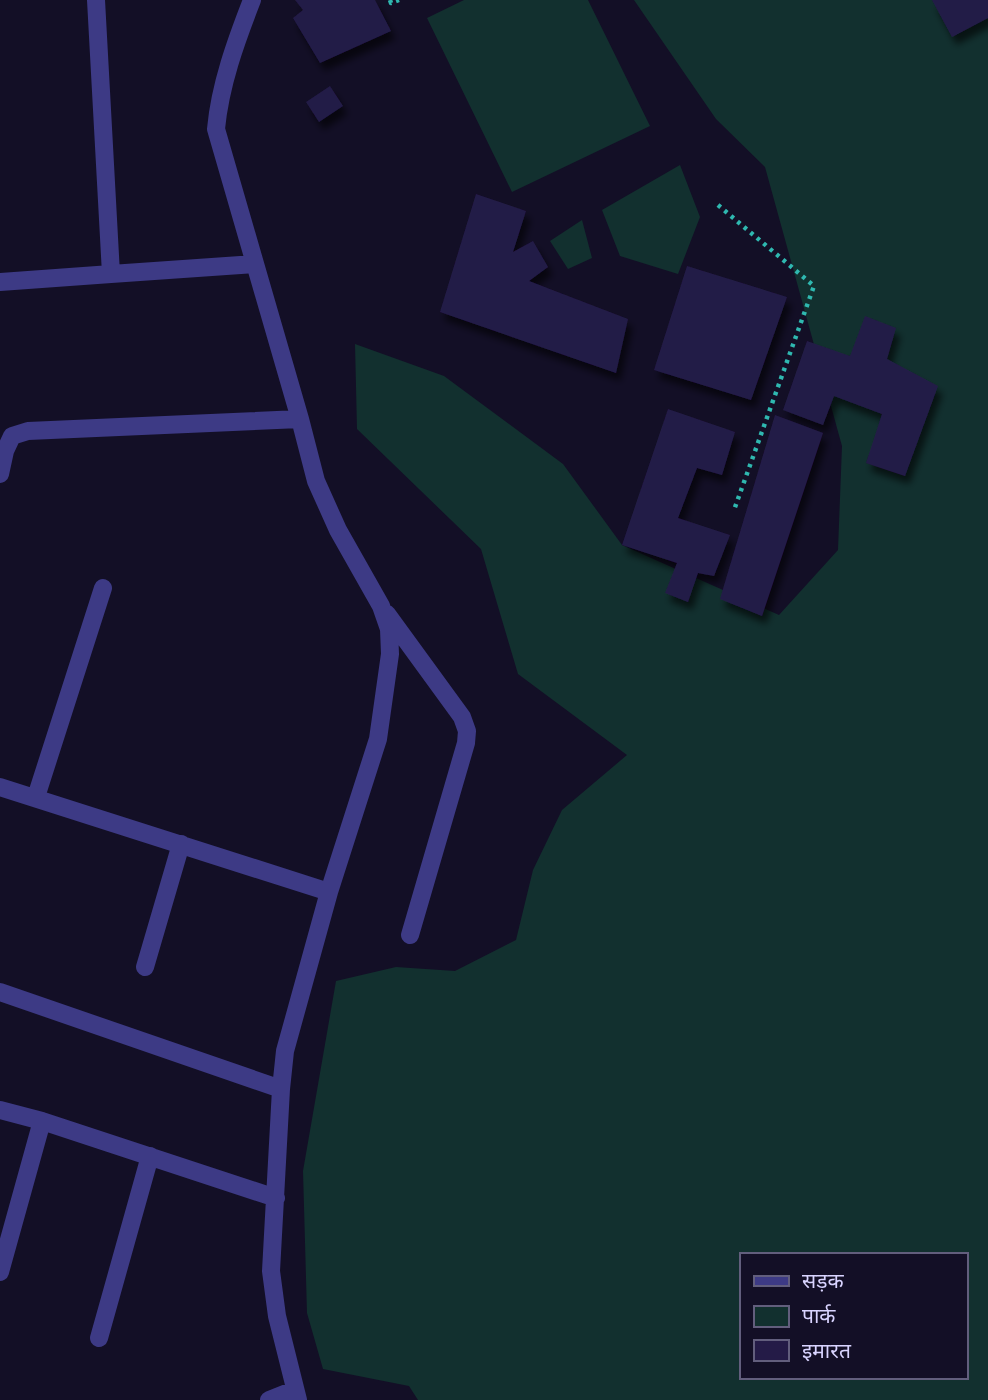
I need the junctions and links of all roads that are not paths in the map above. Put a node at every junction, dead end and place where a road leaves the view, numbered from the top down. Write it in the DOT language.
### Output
graph roads {
  1 [pos="96,0"];
  2 [pos="252,0"];
  3 [pos="255,264"];
  4 [pos="111,274"];
  5 [pos="0,282"];
  6 [pos="300,419"];
  7 [pos="6,436"];
  8 [pos="0,474"];
  9 [pos="103,588"];
  10 [pos="381,606"];
  11 [pos="0,786"];
  12 [pos="36,797"];
  13 [pos="181,844"];
  14 [pos="329,892"];
  15 [pos="410,935"];
  16 [pos="145,967"];
  17 [pos="0,992"];
  18 [pos="281,1089"];
  19 [pos="0,1110"];
  20 [pos="41,1121"];
  21 [pos="150,1156"];
  22 [pos="276,1198"];
  23 [pos="0,1272"];
  24 [pos="99,1338"];
  25 [pos="296,1395"];
  26 [pos="269,1400"];
  1 -- 4 [label="street"];
  2 -- 3 [label="street"];
  3 -- 4 [label="street"];
  3 -- 6 [label="street"];
  4 -- 5 [label="street"];
  6 -- 7 [label="street"];
  6 -- 10 [label="street"];
  7 -- 8 [label="street"];
  9 -- 12 [label="street"];
  10 -- 14 [label="street"];
  10 -- 15 [label="street"];
  11 -- 12 [label="street"];
  12 -- 13 [label="street"];
  13 -- 14 [label="street"];
  13 -- 16 [label="street"];
  14 -- 18 [label="street"];
  17 -- 18 [label="street"];
  18 -- 22 [label="street"];
  19 -- 20 [label="street"];
  20 -- 21 [label="street"];
  20 -- 23 [label="street"];
  21 -- 22 [label="street"];
  21 -- 24 [label="street"];
  22 -- 25 [label="street"];
  25 -- 26 [label="street"];
}
